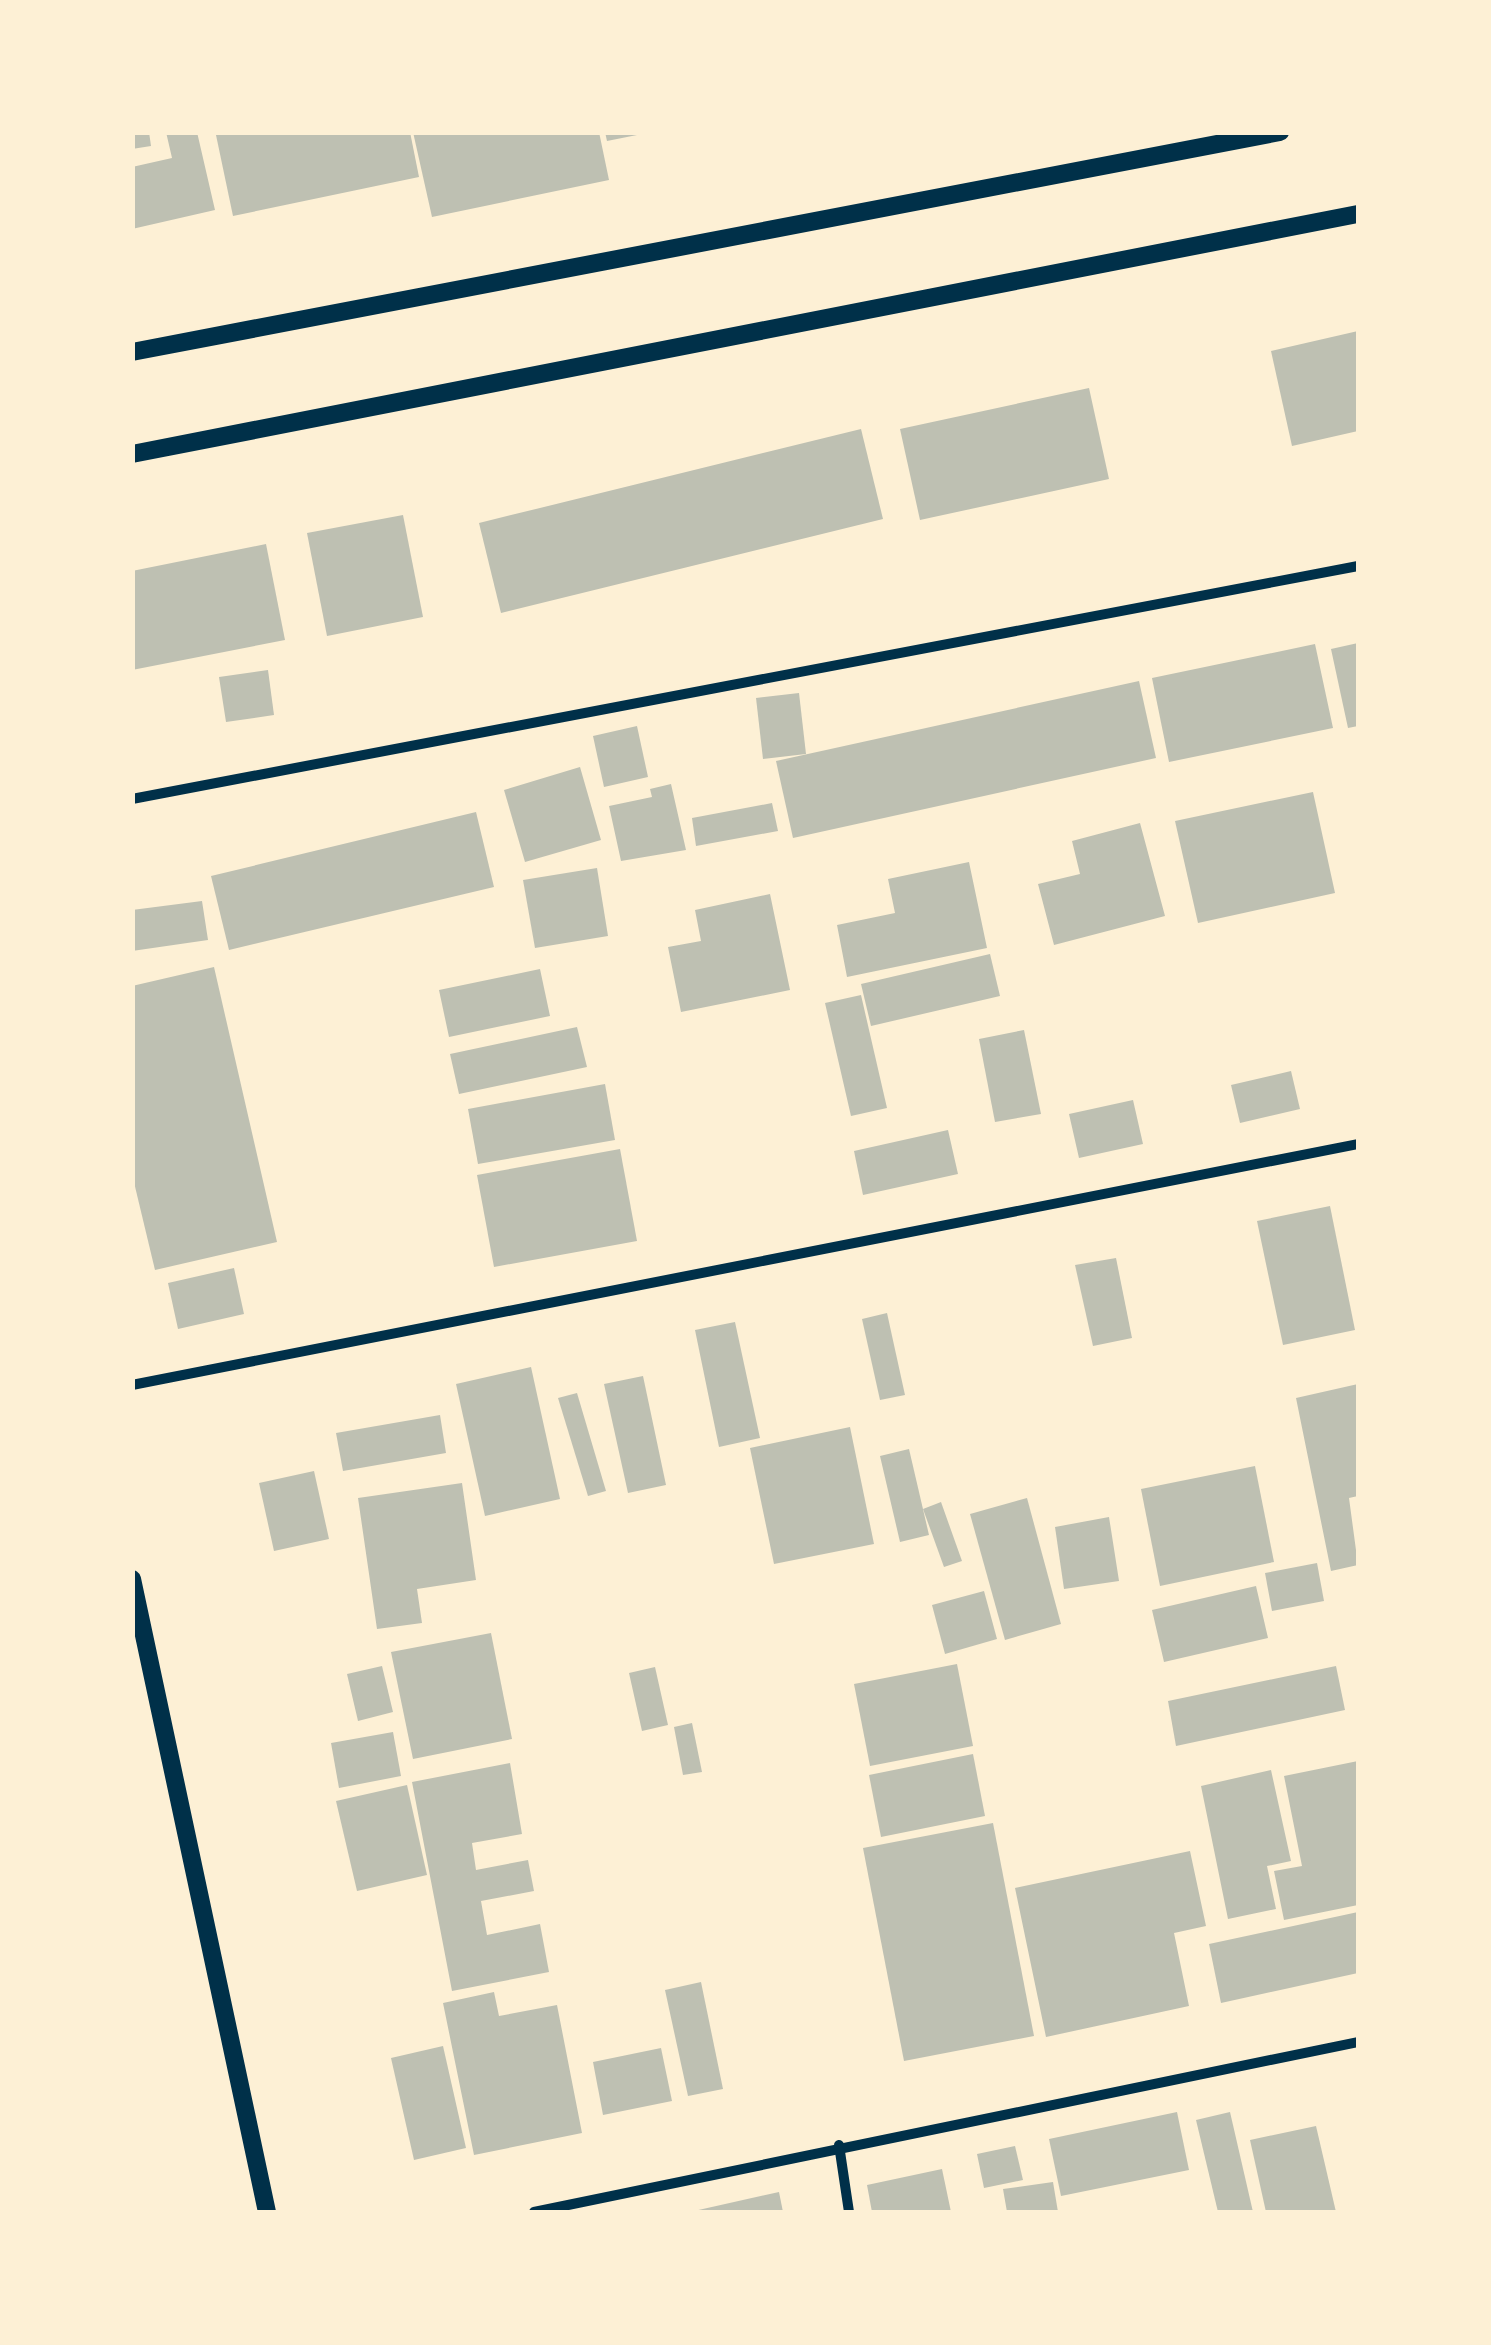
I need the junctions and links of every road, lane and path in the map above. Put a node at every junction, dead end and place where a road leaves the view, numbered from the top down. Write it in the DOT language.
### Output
graph roads {
  1 [pos="1280,132"];
  2 [pos="1358,214"];
  3 [pos="132,352"];
  4 [pos="132,454"];
  5 [pos="1358,566"];
  6 [pos="132,799"];
  7 [pos="1358,1144"];
  8 [pos="132,1385"];
  9 [pos="132,1579"];
  10 [pos="1358,2042"];
  11 [pos="839,2145"];
  12 [pos="267,2212"];
  13 [pos="534,2212"];
  14 [pos="849,2212"];
  1 -- 3 [label="street"];
  2 -- 4 [label="street"];
  5 -- 6 [label="street"];
  7 -- 8 [label="street"];
  9 -- 12 [label="street"];
  10 -- 11 [label="street"];
  11 -- 13 [label="street"];
  11 -- 14 [label="street"];
}
